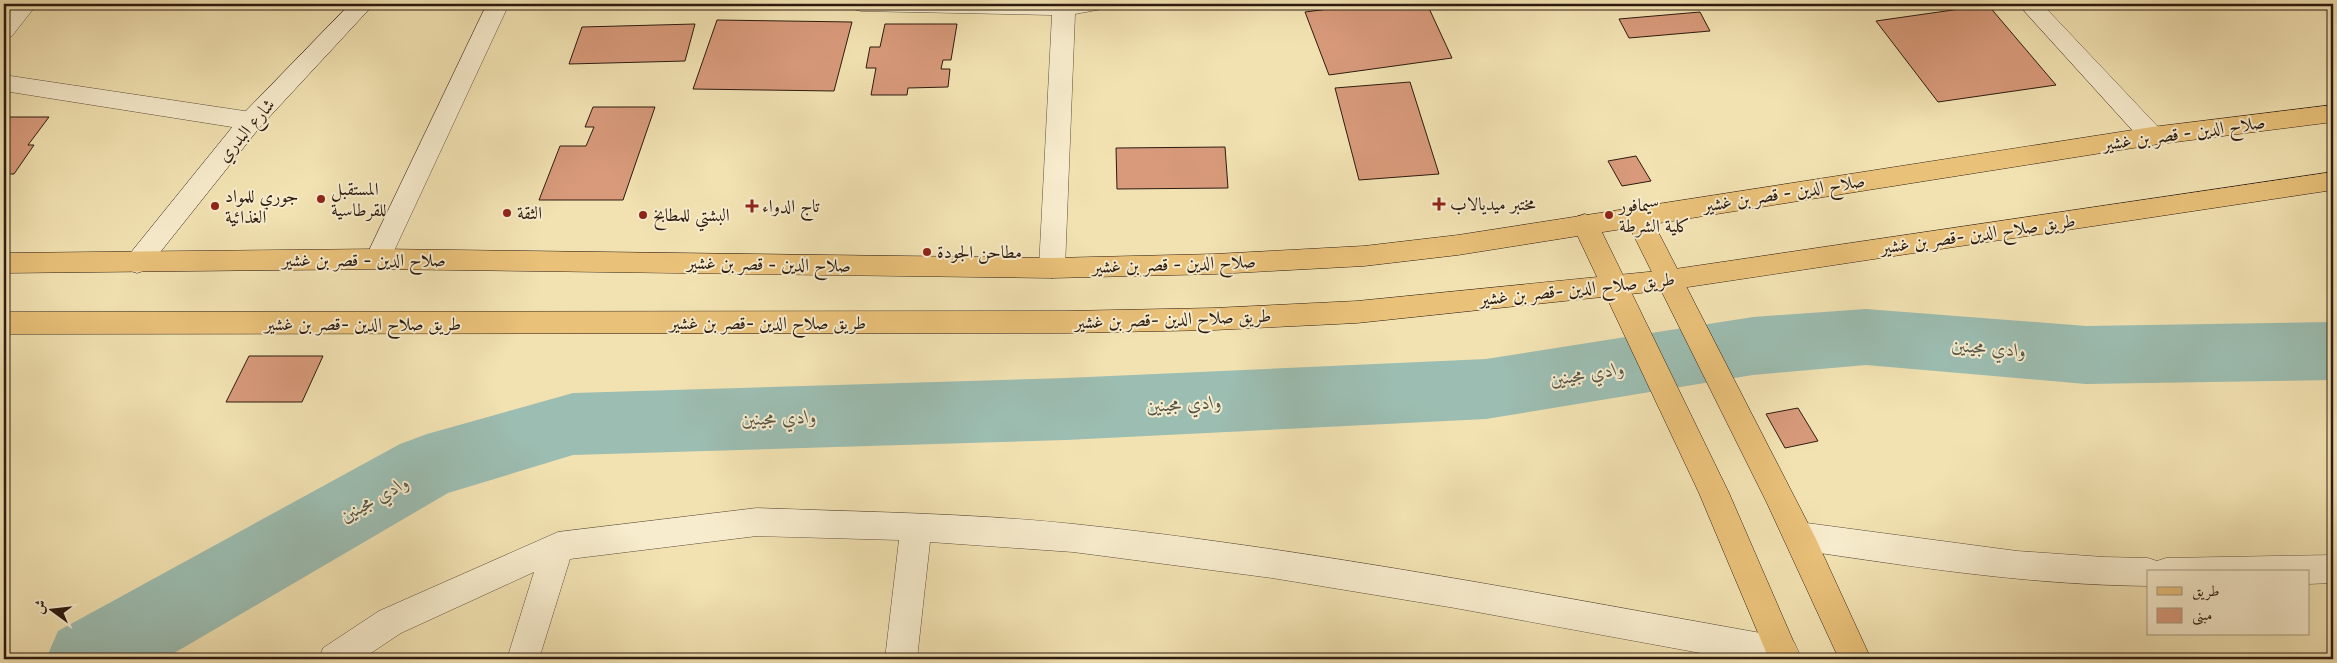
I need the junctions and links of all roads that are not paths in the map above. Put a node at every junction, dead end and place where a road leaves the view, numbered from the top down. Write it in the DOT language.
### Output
graph roads {
  1 [pos="26,4"];
  2 [pos="363,4"];
  3 [pos="498,4"];
  4 [pos="861,4"];
  5 [pos="1094,4"];
  6 [pos="2029,4"];
  7 [pos="1064,6"];
  8 [pos="4,31"];
  9 [pos="4,83"];
  10 [pos="2333,113"];
  11 [pos="251,121"];
  12 [pos="2152,136"];
  13 [pos="2333,181"];
  14 [pos="1637,216"];
  15 [pos="1585,224"];
  16 [pos="378,259"];
  17 [pos="137,262"];
  18 [pos="4,263"];
  19 [pos="1052,268"];
  20 [pos="1668,280"];
  21 [pos="1614,286"];
  22 [pos="4,323"];
  23 [pos="916,527"];
  24 [pos="1799,536"];
  25 [pos="558,546"];
  26 [pos="2333,569"];
  27 [pos="2277,570"];
  28 [pos="2147,572"];
  29 [pos="1784,656"];
  30 [pos="335,659"];
  31 [pos="522,659"];
  32 [pos="901,659"];
  33 [pos="1855,659"];
  1 -- 8 [label="street"];
  2 -- 11 [label="street, شارع البدري"];
  3 -- 16 [label="street"];
  4 -- 7 [label="street"];
  5 -- 7 [label="street"];
  6 -- 12 [label="street"];
  7 -- 19 [label="street"];
  9 -- 11 [label="street"];
  10 -- 12 [label="main road, صلاح الدين - قصر بن غشير"];
  11 -- 17 [label="street, شارع البدري"];
  12 -- 14 [label="main road, صلاح الدين - قصر بن غشير"];
  13 -- 20 [label="main road, طريق صلاح الدين -قصر بن غشير"];
  14 -- 15 [label="main road, صلاح الدين - قصر بن غشير"];
  14 -- 20 [label="main road"];
  15 -- 19 [label="main road, صلاح الدين - قصر بن غشير"];
  15 -- 21 [label="main road"];
  16 -- 17 [label="main road, صلاح الدين - قصر بن غشير"];
  16 -- 19 [label="main road, صلاح الدين - قصر بن غشير"];
  17 -- 18 [label="main road, صلاح الدين - قصر بن غشير"];
  20 -- 21 [label="main road, طريق صلاح الدين -قصر بن غشير"];
  20 -- 24 [label="main road"];
  21 -- 22 [label="main road, طريق صلاح الدين -قصر بن غشير"];
  21 -- 29 [label="main road"];
  23 -- 25 [label="street"];
  23 -- 29 [label="street"];
  23 -- 32 [label="street"];
  24 -- 28 [label="street"];
  24 -- 33 [label="main road"];
  25 -- 30 [label="street"];
  25 -- 31 [label="street"];
  26 -- 27 [label="street"];
}
